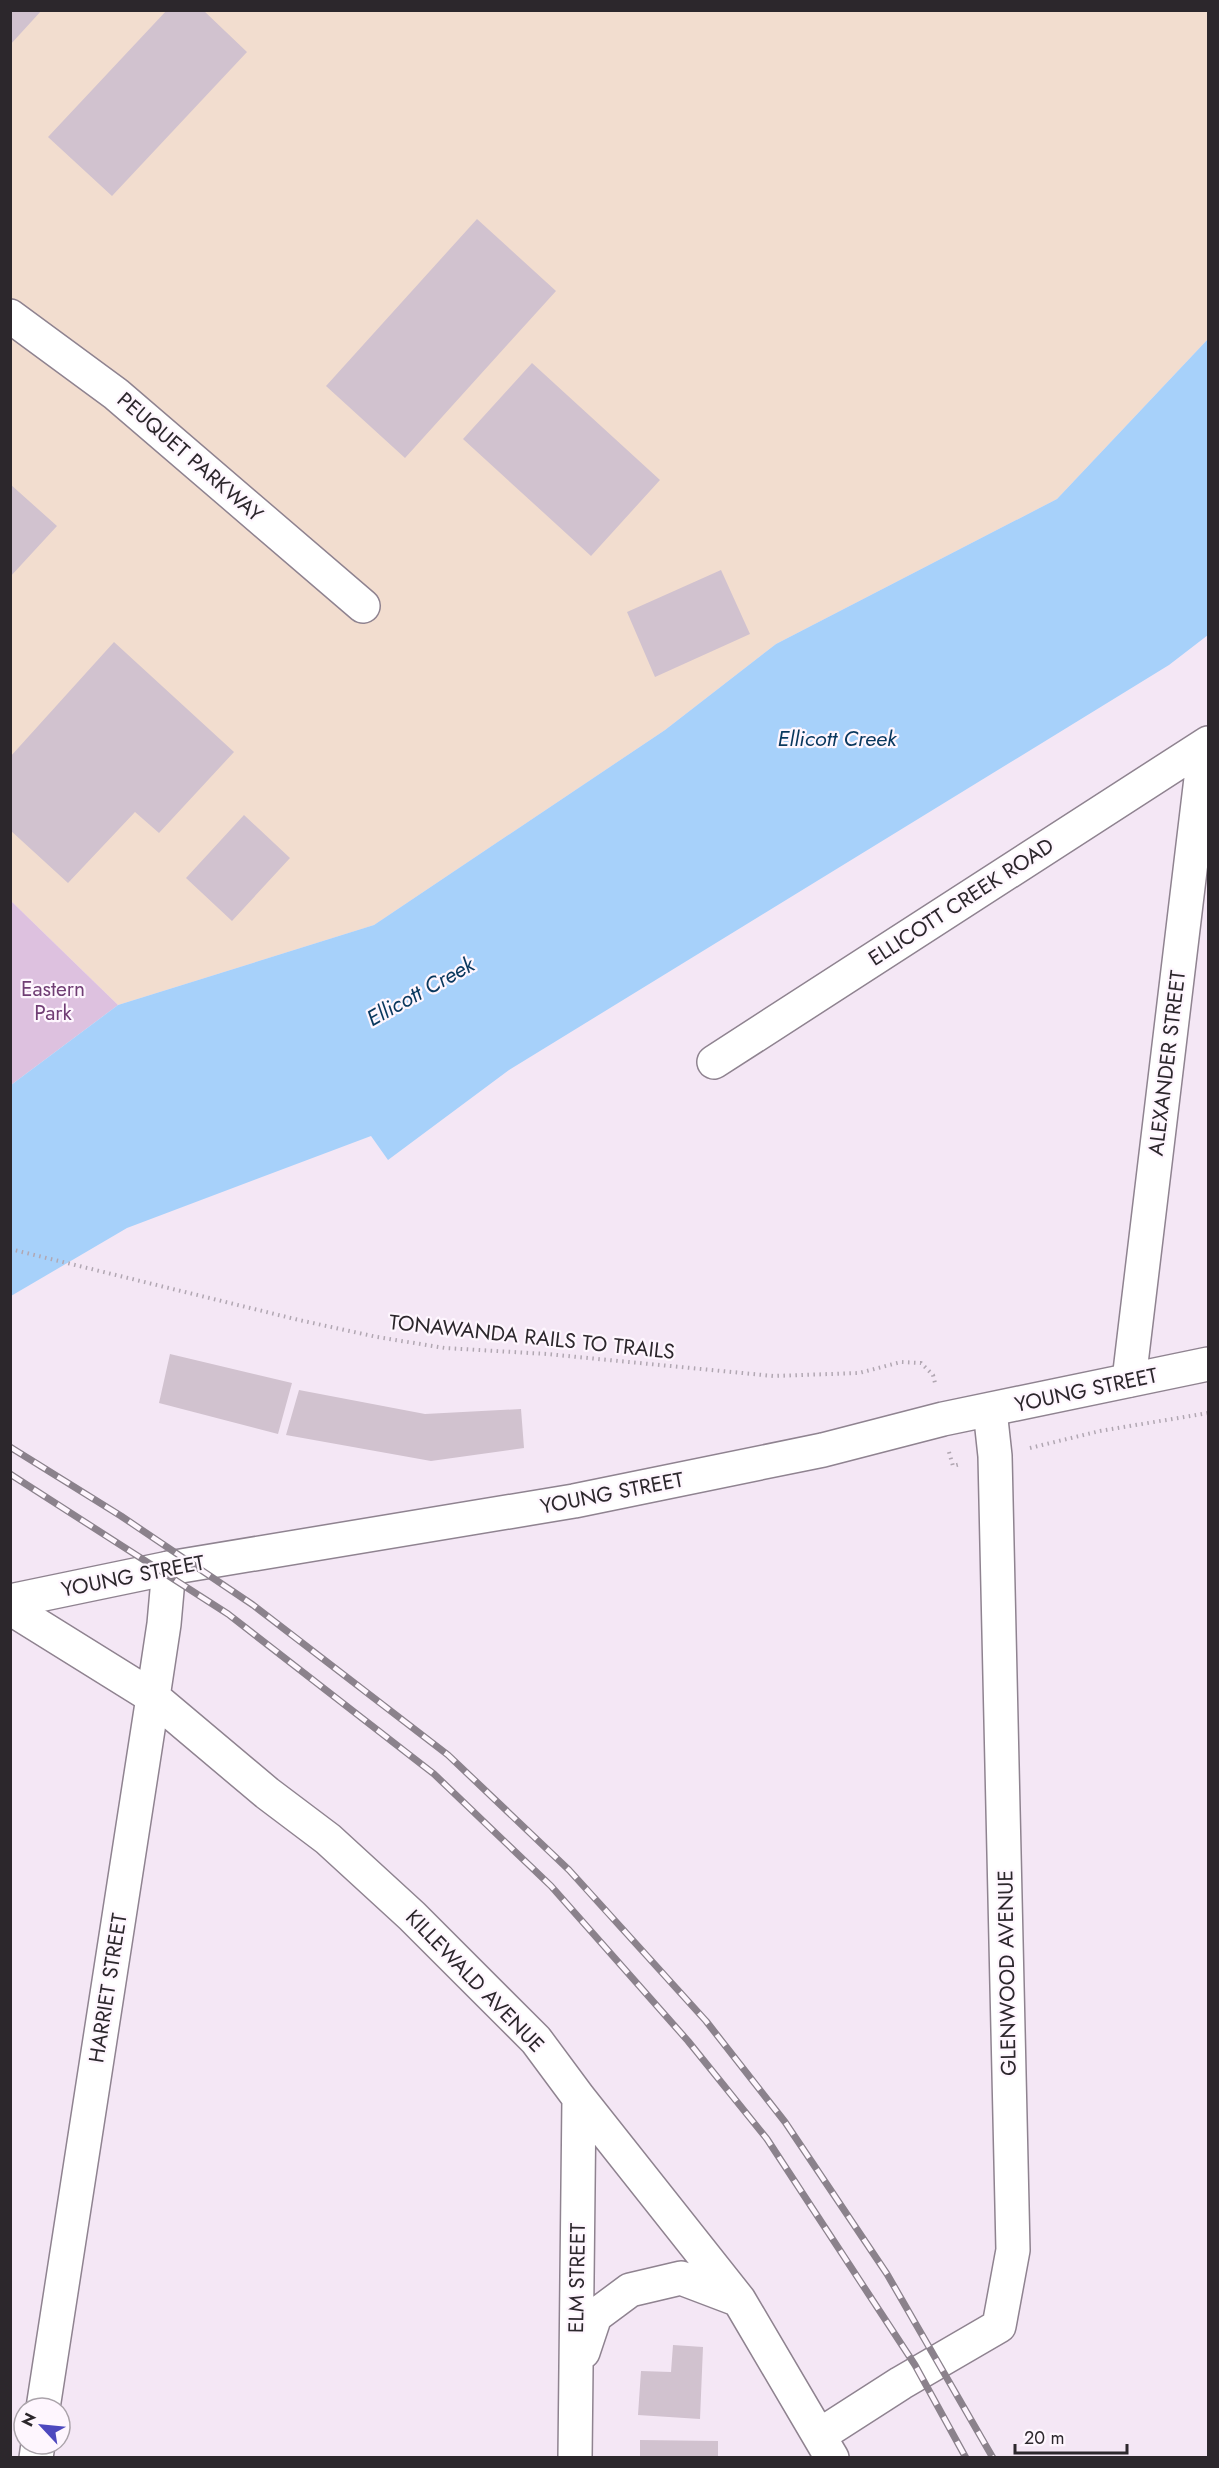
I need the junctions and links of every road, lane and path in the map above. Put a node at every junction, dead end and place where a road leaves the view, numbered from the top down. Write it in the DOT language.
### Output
graph roads {
  1 [pos="10,316"];
  2 [pos="363,606"];
  3 [pos="1207,744"];
  4 [pos="714,1062"];
  5 [pos="10,1249"];
  6 [pos="1209,1364"];
  7 [pos="1129,1380"];
  8 [pos="936,1388"];
  9 [pos="990,1410"];
  10 [pos="1209,1413"];
  11 [pos="1025,1449"];
  12 [pos="168,1569"];
  13 [pos="10,1601"];
  14 [pos="10,1608"];
  15 [pos="153,1697"];
  16 [pos="579,2098"];
  17 [pos="739,2300"];
  18 [pos="576,2376"];
  19 [pos="45,2396"];
  20 [pos="826,2446"];
  21 [pos="575,2457"];
  1 -- 2 [label="street, PEUQUET PARKWAY"];
  3 -- 4 [label="street, ELLICOTT CREEK ROAD"];
  3 -- 7 [label="street, ALEXANDER STREET"];
  5 -- 8 [label="path, TONAWANDA RAILS TO TRAILS"];
  6 -- 7 [label="street, YOUNG STREET"];
  7 -- 9 [label="street, YOUNG STREET"];
  9 -- 12 [label="street, YOUNG STREET"];
  9 -- 20 [label="street, GLENWOOD AVENUE"];
  10 -- 11 [label="path"];
  12 -- 13 [label="street, YOUNG STREET"];
  12 -- 15 [label="street, HARRIET STREET"];
  14 -- 15 [label="street, KILLEWALD AVENUE"];
  15 -- 16 [label="street, KILLEWALD AVENUE"];
  15 -- 19 [label="street, HARRIET STREET"];
  16 -- 17 [label="street, KILLEWALD AVENUE"];
  16 -- 18 [label="street, ELM STREET"];
  17 -- 18 [label="street"];
  17 -- 20 [label="street, KILLEWALD AVENUE"];
  18 -- 21 [label="street, ELM STREET"];
}
